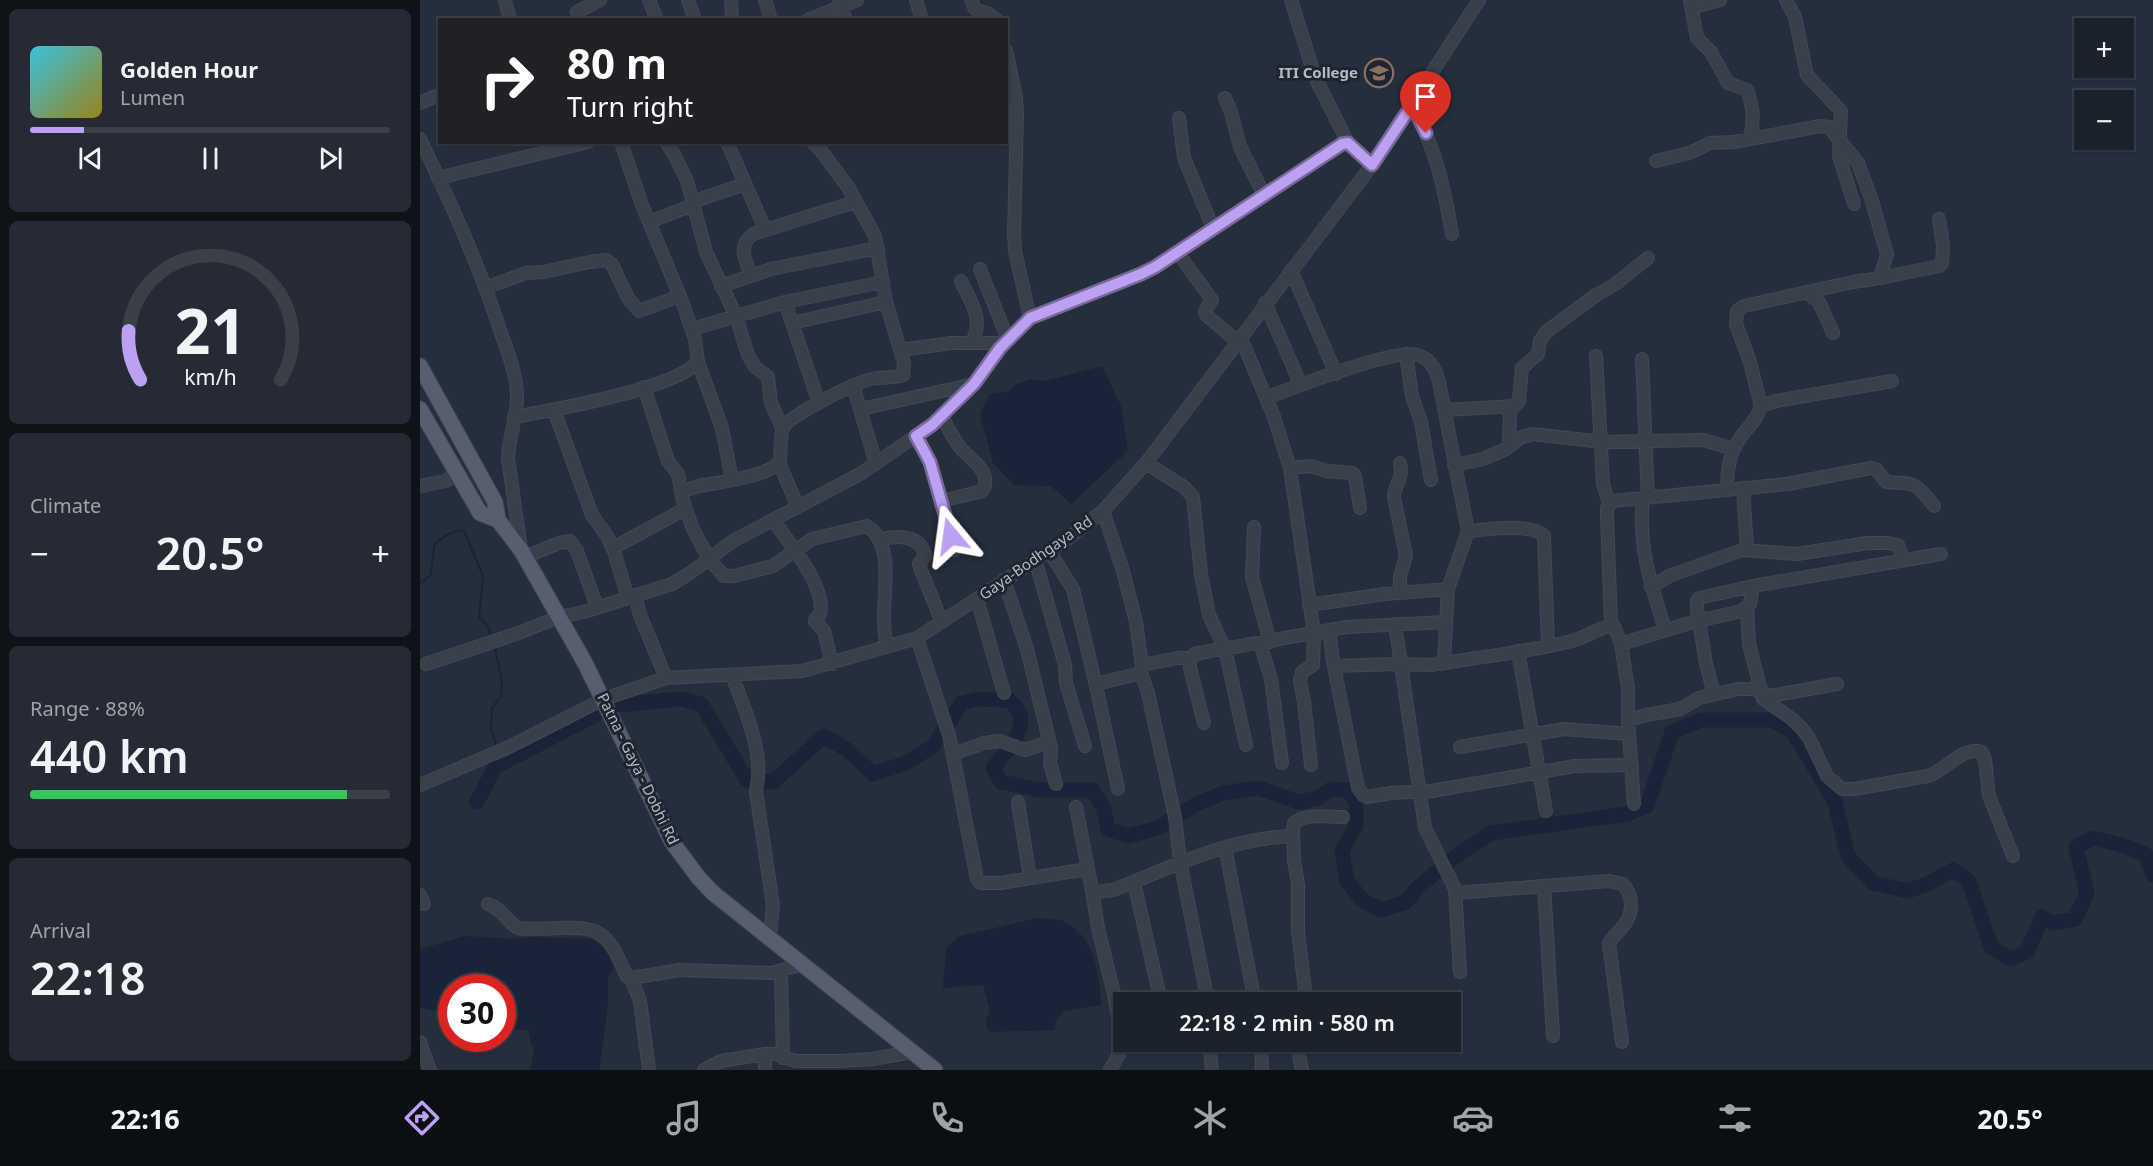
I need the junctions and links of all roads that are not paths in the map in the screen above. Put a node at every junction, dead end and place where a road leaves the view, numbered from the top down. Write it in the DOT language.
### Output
graph roads {
  1 [pos="505,0"];
  2 [pos="600,0"];
  3 [pos="649,0"];
  4 [pos="688,0"];
  5 [pos="731,0"];
  6 [pos="765,0"];
  7 [pos="857,0"];
  8 [pos="916,0"];
  9 [pos="971,0"];
  10 [pos="1292,0"];
  11 [pos="1479,0"];
  12 [pos="1720,0"];
  13 [pos="1786,0"];
  14 [pos="840,3"];
  15 [pos="1691,4"];
  16 [pos="577,10"];
  17 [pos="510,18"];
  18 [pos="656,18"];
  19 [pos="692,18"];
  20 [pos="732,18"];
  21 [pos="770,18"];
  22 [pos="812,18"];
  23 [pos="845,18"];
  24 [pos="921,18"];
  25 [pos="994,18"];
  26 [pos="1008,60"];
  27 [pos="438,95"];
  28 [pos="1225,98"];
  29 [pos="420,103"];
  30 [pos="1412,105"];
  31 [pos="1179,118"];
  32 [pos="420,139"];
  33 [pos="1749,139"];
  34 [pos="1839,141"];
  35 [pos="1348,143"];
  36 [pos="580,144"];
  37 [pos="622,144"];
  38 [pos="667,144"];
  39 [pos="728,144"];
  40 [pos="814,144"];
  41 [pos="1656,161"];
  42 [pos="1372,165"];
  43 [pos="438,178"];
  44 [pos="744,184"];
  45 [pos="1264,195"];
  46 [pos="692,202"];
  47 [pos="855,202"];
  48 [pos="1854,204"];
  49 [pos="1939,219"];
  50 [pos="649,222"];
  51 [pos="1213,228"];
  52 [pos="765,229"];
  53 [pos="1452,234"];
  54 [pos="878,248"];
  55 [pos="1177,252"];
  56 [pos="1648,258"];
  57 [pos="980,269"];
  58 [pos="1291,270"];
  59 [pos="751,274"];
  60 [pos="1880,279"];
  61 [pos="961,281"];
  62 [pos="883,282"];
  63 [pos="721,286"];
  64 [pos="485,288"];
  65 [pos="1806,292"];
  66 [pos="680,296"];
  67 [pos="785,302"];
  68 [pos="886,302"];
  69 [pos="1266,303"];
  70 [pos="736,316"];
  71 [pos="1030,318"];
  72 [pos="792,323"];
  73 [pos="692,329"];
  74 [pos="1833,333"];
  75 [pos="1239,340"];
  76 [pos="972,342"];
  77 [pos="1006,342"];
  78 [pos="900,350"];
  79 [pos="1406,354"];
  80 [pos="1596,356"];
  81 [pos="1642,359"];
  82 [pos="698,362"];
  83 [pos="420,366"];
  84 [pos="1336,374"];
  85 [pos="1892,381"];
  86 [pos="974,384"];
  87 [pos="853,385"];
  88 [pos="1301,386"];
  89 [pos="644,387"];
  90 [pos="1266,398"];
  91 [pos="819,403"];
  92 [pos="1515,406"];
  93 [pos="1761,406"];
  94 [pos="861,409"];
  95 [pos="554,410"];
  96 [pos="1446,410"];
  97 [pos="421,415"];
  98 [pos="942,416"];
  99 [pos="514,417"];
  100 [pos="783,429"];
  101 [pos="916,436"];
  102 [pos="1602,442"];
  103 [pos="1646,442"];
  104 [pos="1509,447"];
  105 [pos="1734,449"];
  106 [pos="779,463"];
  107 [pos="1146,463"];
  108 [pos="1400,463"];
  109 [pos="876,464"];
  110 [pos="1454,465"];
  111 [pos="1290,468"];
  112 [pos="457,473"];
  113 [pos="732,480"];
  114 [pos="1431,480"];
  115 [pos="420,486"];
  116 [pos="1743,488"];
  117 [pos="1726,490"];
  118 [pos="681,492"];
  119 [pos="1645,498"];
  120 [pos="941,501"];
  121 [pos="1609,503"];
  122 [pos="1934,506"];
  123 [pos="798,507"];
  124 [pos="1360,508"];
  125 [pos="685,509"];
  126 [pos="1103,510"];
  127 [pos="773,519"];
  128 [pos="498,520"];
  129 [pos="1254,527"];
  130 [pos="1467,531"];
  131 [pos="879,540"];
  132 [pos="613,548"];
  133 [pos="796,549"];
  134 [pos="1747,549"];
  135 [pos="954,550"];
  136 [pos="1049,551"];
  137 [pos="523,553"];
  138 [pos="1941,554"];
  139 [pos="710,559"];
  140 [pos="1035,560"];
  141 [pos="1904,560"];
  142 [pos="1004,580"];
  143 [pos="1753,586"];
  144 [pos="1651,587"];
  145 [pos="1448,589"];
  146 [pos="1400,592"];
  147 [pos="631,597"];
  148 [pos="976,599"];
  149 [pos="1309,605"];
  150 [pos="597,608"];
  151 [pos="1747,608"];
  152 [pos="559,617"];
  153 [pos="1700,621"];
  154 [pos="942,622"];
  155 [pos="1446,622"];
  156 [pos="1395,624"];
  157 [pos="1611,625"];
  158 [pos="1329,630"];
  159 [pos="1665,630"];
  160 [pos="1314,633"];
  161 [pos="917,638"];
  162 [pos="1265,643"];
  163 [pos="1621,644"];
  164 [pos="1548,646"];
  165 [pos="887,647"];
  166 [pos="1225,649"];
  167 [pos="1518,651"];
  168 [pos="1191,658"];
  169 [pos="832,664"];
  170 [pos="1399,664"];
  171 [pos="1440,664"];
  172 [pos="1334,666"];
  173 [pos="422,667"];
  174 [pos="1142,669"];
  175 [pos="732,675"];
  176 [pos="666,678"];
  177 [pos="1096,684"];
  178 [pos="1838,684"];
  179 [pos="1004,693"];
  180 [pos="1761,693"];
  181 [pos="1714,694"];
  182 [pos="604,699"];
  183 [pos="1628,720"];
  184 [pos="1204,723"];
  185 [pos="1534,734"];
  186 [pos="1629,734"];
  187 [pos="1049,742"];
  188 [pos="1246,745"];
  189 [pos="1085,746"];
  190 [pos="1460,747"];
  191 [pos="953,754"];
  192 [pos="1282,763"];
  193 [pos="1311,765"];
  194 [pos="1632,765"];
  195 [pos="1539,771"];
  196 [pos="1056,784"];
  197 [pos="420,785"];
  198 [pos="1118,789"];
  199 [pos="1421,792"];
  200 [pos="1018,802"];
  201 [pos="1634,804"];
  202 [pos="1076,807"];
  203 [pos="1546,812"];
  204 [pos="1343,817"];
  205 [pos="1293,836"];
  206 [pos="1225,847"];
  207 [pos="2013,856"];
  208 [pos="1180,861"];
  209 [pos="1088,868"];
  210 [pos="1030,878"];
  211 [pos="1134,882"];
  212 [pos="1544,886"];
  213 [pos="1092,890"];
  214 [pos="1455,893"];
  215 [pos="488,904"];
  216 [pos="770,936"];
  217 [pos="803,964"];
  218 [pos="781,972"];
  219 [pos="1460,972"];
  220 [pos="631,978"];
  221 [pos="1159,992"];
  222 [pos="1206,992"];
  223 [pos="1253,992"];
  224 [pos="1305,992"];
  225 [pos="1552,1036"];
  226 [pos="420,1042"];
  227 [pos="1622,1042"];
  228 [pos="913,1052"];
  229 [pos="1210,1052"];
  230 [pos="1261,1052"];
  231 [pos="1298,1052"];
  232 [pos="765,1054"];
  233 [pos="783,1058"];
  234 [pos="851,1066"];
  235 [pos="929,1068"];
  236 [pos="430,1070"];
  237 [pos="649,1070"];
  238 [pos="704,1070"];
  239 [pos="765,1070"];
  240 [pos="1110,1070"];
  241 [pos="1212,1070"];
  242 [pos="1262,1070"];
  243 [pos="1302,1070"];
  1 -- 17 [label="street"];
  2 -- 16 [label="street"];
  3 -- 18 [label="street"];
  4 -- 19 [label="street"];
  5 -- 20 [label="street"];
  6 -- 21 [label="street"];
  7 -- 14 [label="street"];
  8 -- 24 [label="street"];
  9 -- 25 [label="street"];
  10 -- 35 [label="street"];
  11 -- 30 [label="street, Gaya-Bodhgaya Rd"];
  12 -- 15 [label="street"];
  13 -- 34 [label="street"];
  14 -- 22 [label="street"];
  14 -- 23 [label="street"];
  15 -- 33 [label="street"];
  26 -- 71 [label="street"];
  27 -- 29 [label="street"];
  28 -- 45 [label="street"];
  30 -- 42 [label="street, Gaya-Bodhgaya Rd"];
  30 -- 53 [label="street"];
  31 -- 51 [label="street"];
  32 -- 43 [label="street"];
  33 -- 34 [label="street"];
  33 -- 41 [label="street"];
  34 -- 48 [label="street"];
  34 -- 60 [label="street"];
  35 -- 42 [label="street"];
  35 -- 45 [label="street"];
  36 -- 43 [label="street"];
  37 -- 50 [label="street"];
  38 -- 46 [label="street"];
  39 -- 44 [label="street"];
  40 -- 47 [label="street"];
  42 -- 58 [label="street, Gaya-Bodhgaya Rd"];
  43 -- 64 [label="street"];
  44 -- 46 [label="street"];
  44 -- 52 [label="street"];
  45 -- 51 [label="street"];
  46 -- 50 [label="street"];
  46 -- 63 [label="street"];
  47 -- 52 [label="street"];
  47 -- 54 [label="street"];
  49 -- 60 [label="street"];
  50 -- 66 [label="street"];
  51 -- 55 [label="street"];
  52 -- 59 [label="street"];
  54 -- 59 [label="street"];
  54 -- 62 [label="street"];
  55 -- 71 [label="street"];
  55 -- 75 [label="street"];
  56 -- 92 [label="street"];
  57 -- 77 [label="street"];
  58 -- 69 [label="street, Gaya-Bodhgaya Rd"];
  58 -- 84 [label="street"];
  59 -- 63 [label="street"];
  60 -- 65 [label="street"];
  61 -- 76 [label="street"];
  62 -- 67 [label="street"];
  62 -- 68 [label="street"];
  63 -- 70 [label="street"];
  64 -- 66 [label="street"];
  64 -- 99 [label="street"];
  65 -- 74 [label="street"];
  65 -- 93 [label="street"];
  66 -- 73 [label="street"];
  67 -- 70 [label="street"];
  67 -- 72 [label="street"];
  68 -- 72 [label="street"];
  68 -- 78 [label="street"];
  69 -- 75 [label="street, Gaya-Bodhgaya Rd"];
  69 -- 88 [label="street"];
  70 -- 73 [label="street"];
  70 -- 100 [label="street"];
  71 -- 77 [label="street"];
  72 -- 91 [label="street"];
  73 -- 82 [label="street"];
  75 -- 90 [label="street"];
  75 -- 107 [label="street, Gaya-Bodhgaya Rd"];
  76 -- 77 [label="street"];
  76 -- 78 [label="street"];
  77 -- 86 [label="street"];
  78 -- 87 [label="street"];
  79 -- 84 [label="street"];
  79 -- 96 [label="street"];
  79 -- 114 [label="street"];
  80 -- 102 [label="street"];
  81 -- 103 [label="street"];
  82 -- 89 [label="street"];
  82 -- 113 [label="street"];
  83 -- 128 [label="main road"];
  84 -- 88 [label="street"];
  85 -- 93 [label="street"];
  86 -- 94 [label="street"];
  86 -- 98 [label="street"];
  87 -- 91 [label="street"];
  87 -- 94 [label="street"];
  88 -- 90 [label="street"];
  89 -- 95 [label="street"];
  89 -- 118 [label="street"];
  90 -- 111 [label="street"];
  91 -- 100 [label="street"];
  92 -- 96 [label="street"];
  92 -- 104 [label="street"];
  93 -- 105 [label="street"];
  94 -- 109 [label="street"];
  95 -- 99 [label="street"];
  95 -- 132 [label="street"];
  96 -- 110 [label="street"];
  97 -- 112 [label="main road"];
  98 -- 101 [label="street"];
  98 -- 120 [label="street"];
  99 -- 137 [label="street"];
  100 -- 106 [label="street"];
  101 -- 109 [label="street"];
  101 -- 120 [label="street"];
  102 -- 103 [label="street"];
  102 -- 104 [label="street"];
  102 -- 121 [label="street"];
  103 -- 105 [label="street"];
  103 -- 119 [label="street"];
  104 -- 110 [label="street"];
  105 -- 117 [label="street"];
  106 -- 113 [label="street"];
  106 -- 123 [label="street"];
  107 -- 126 [label="street, Gaya-Bodhgaya Rd"];
  107 -- 166 [label="street"];
  108 -- 146 [label="street"];
  109 -- 123 [label="street"];
  110 -- 130 [label="street"];
  111 -- 124 [label="street"];
  111 -- 149 [label="street"];
  112 -- 115 [label="street"];
  112 -- 128 [label="main road"];
  113 -- 118 [label="street"];
  116 -- 117 [label="street"];
  116 -- 122 [label="street"];
  116 -- 134 [label="street"];
  117 -- 119 [label="street"];
  118 -- 125 [label="street"];
  119 -- 121 [label="street"];
  119 -- 144 [label="street"];
  120 -- 135 [label="street"];
  121 -- 157 [label="street"];
  123 -- 127 [label="street"];
  125 -- 132 [label="street"];
  125 -- 139 [label="street"];
  126 -- 136 [label="street, Gaya-Bodhgaya Rd"];
  126 -- 174 [label="street"];
  127 -- 133 [label="street"];
  127 -- 139 [label="street"];
  128 -- 137 [label="main road, Patna - Gaya - Dobhi Rd"];
  129 -- 162 [label="street"];
  130 -- 145 [label="street"];
  130 -- 164 [label="street"];
  131 -- 133 [label="street"];
  131 -- 154 [label="street"];
  131 -- 165 [label="street"];
  132 -- 147 [label="street"];
  133 -- 139 [label="street"];
  133 -- 169 [label="street"];
  134 -- 141 [label="street"];
  134 -- 144 [label="street"];
  136 -- 140 [label="street, Gaya-Bodhgaya Rd"];
  136 -- 177 [label="street"];
  137 -- 150 [label="street"];
  137 -- 152 [label="main road, Patna - Gaya - Dobhi Rd"];
  138 -- 141 [label="street"];
  139 -- 147 [label="street"];
  140 -- 142 [label="street, Gaya-Bodhgaya Rd"];
  140 -- 189 [label="street"];
  141 -- 143 [label="street"];
  142 -- 148 [label="street, Gaya-Bodhgaya Rd"];
  142 -- 187 [label="street"];
  143 -- 151 [label="street"];
  143 -- 153 [label="street"];
  144 -- 159 [label="street"];
  145 -- 146 [label="street"];
  145 -- 155 [label="street"];
  146 -- 149 [label="street"];
  147 -- 150 [label="street"];
  147 -- 176 [label="street"];
  148 -- 154 [label="street, Gaya-Bodhgaya Rd"];
  148 -- 179 [label="street"];
  149 -- 160 [label="street"];
  150 -- 152 [label="street"];
  151 -- 153 [label="street"];
  151 -- 180 [label="street"];
  152 -- 173 [label="street"];
  152 -- 182 [label="main road, Patna - Gaya - Dobhi Rd"];
  153 -- 159 [label="street"];
  153 -- 181 [label="street"];
  154 -- 161 [label="street, Gaya-Bodhgaya Rd"];
  155 -- 156 [label="street"];
  155 -- 171 [label="street"];
  156 -- 158 [label="street"];
  156 -- 170 [label="street"];
  157 -- 163 [label="street"];
  157 -- 164 [label="street"];
  158 -- 160 [label="street"];
  158 -- 172 [label="street"];
  159 -- 163 [label="street"];
  160 -- 162 [label="street"];
  160 -- 193 [label="street"];
  161 -- 165 [label="street, Gaya-Bodhgaya Rd"];
  161 -- 191 [label="street"];
  162 -- 166 [label="street"];
  162 -- 192 [label="street"];
  163 -- 183 [label="street"];
  164 -- 167 [label="street"];
  165 -- 169 [label="street, Gaya-Bodhgaya Rd"];
  166 -- 168 [label="street"];
  166 -- 188 [label="street"];
  167 -- 171 [label="street"];
  167 -- 185 [label="street"];
  168 -- 174 [label="street"];
  168 -- 184 [label="street"];
  169 -- 175 [label="street, Gaya-Bodhgaya Rd"];
  170 -- 171 [label="street"];
  170 -- 172 [label="street"];
  170 -- 199 [label="street"];
  172 -- 199 [label="street"];
  174 -- 177 [label="street"];
  174 -- 208 [label="street"];
  175 -- 176 [label="street, Gaya-Bodhgaya Rd"];
  175 -- 216 [label="street"];
  176 -- 182 [label="street, Gaya-Bodhgaya Rd"];
  177 -- 198 [label="street"];
  178 -- 180 [label="street"];
  180 -- 181 [label="street"];
  180 -- 207 [label="street"];
  181 -- 183 [label="street"];
  182 -- 197 [label="street, Gaya-Bodhgaya Rd"];
  182 -- 216 [label="main road, Patna - Gaya - Dobhi Rd"];
  183 -- 186 [label="street"];
  185 -- 186 [label="street"];
  185 -- 190 [label="street"];
  185 -- 195 [label="street"];
  186 -- 194 [label="street"];
  187 -- 191 [label="street"];
  187 -- 196 [label="street"];
  191 -- 210 [label="street"];
  194 -- 195 [label="street"];
  194 -- 201 [label="street"];
  195 -- 199 [label="street"];
  195 -- 203 [label="street"];
  199 -- 214 [label="street"];
  200 -- 210 [label="street"];
  202 -- 209 [label="street"];
  204 -- 205 [label="street"];
  205 -- 206 [label="street"];
  205 -- 224 [label="street"];
  206 -- 208 [label="street"];
  206 -- 223 [label="street"];
  208 -- 211 [label="street"];
  208 -- 222 [label="street"];
  209 -- 210 [label="street"];
  209 -- 213 [label="street"];
  211 -- 213 [label="street"];
  211 -- 221 [label="street"];
  212 -- 214 [label="street"];
  212 -- 225 [label="street"];
  212 -- 227 [label="street"];
  213 -- 240 [label="street"];
  214 -- 219 [label="street"];
  215 -- 220 [label="street"];
  216 -- 217 [label="main road, Patna - Gaya - Dobhi Rd"];
  217 -- 218 [label="street"];
  217 -- 228 [label="main road, Patna - Gaya - Dobhi Rd"];
  218 -- 220 [label="street"];
  218 -- 233 [label="street"];
  220 -- 237 [label="street"];
  226 -- 236 [label="street"];
  228 -- 234 [label="street"];
  228 -- 235 [label="main road, Patna - Gaya - Dobhi Rd"];
  229 -- 241 [label="street"];
  230 -- 242 [label="street"];
  231 -- 243 [label="street"];
  232 -- 233 [label="street"];
  232 -- 238 [label="street"];
  232 -- 239 [label="street"];
  233 -- 234 [label="street"];
}
